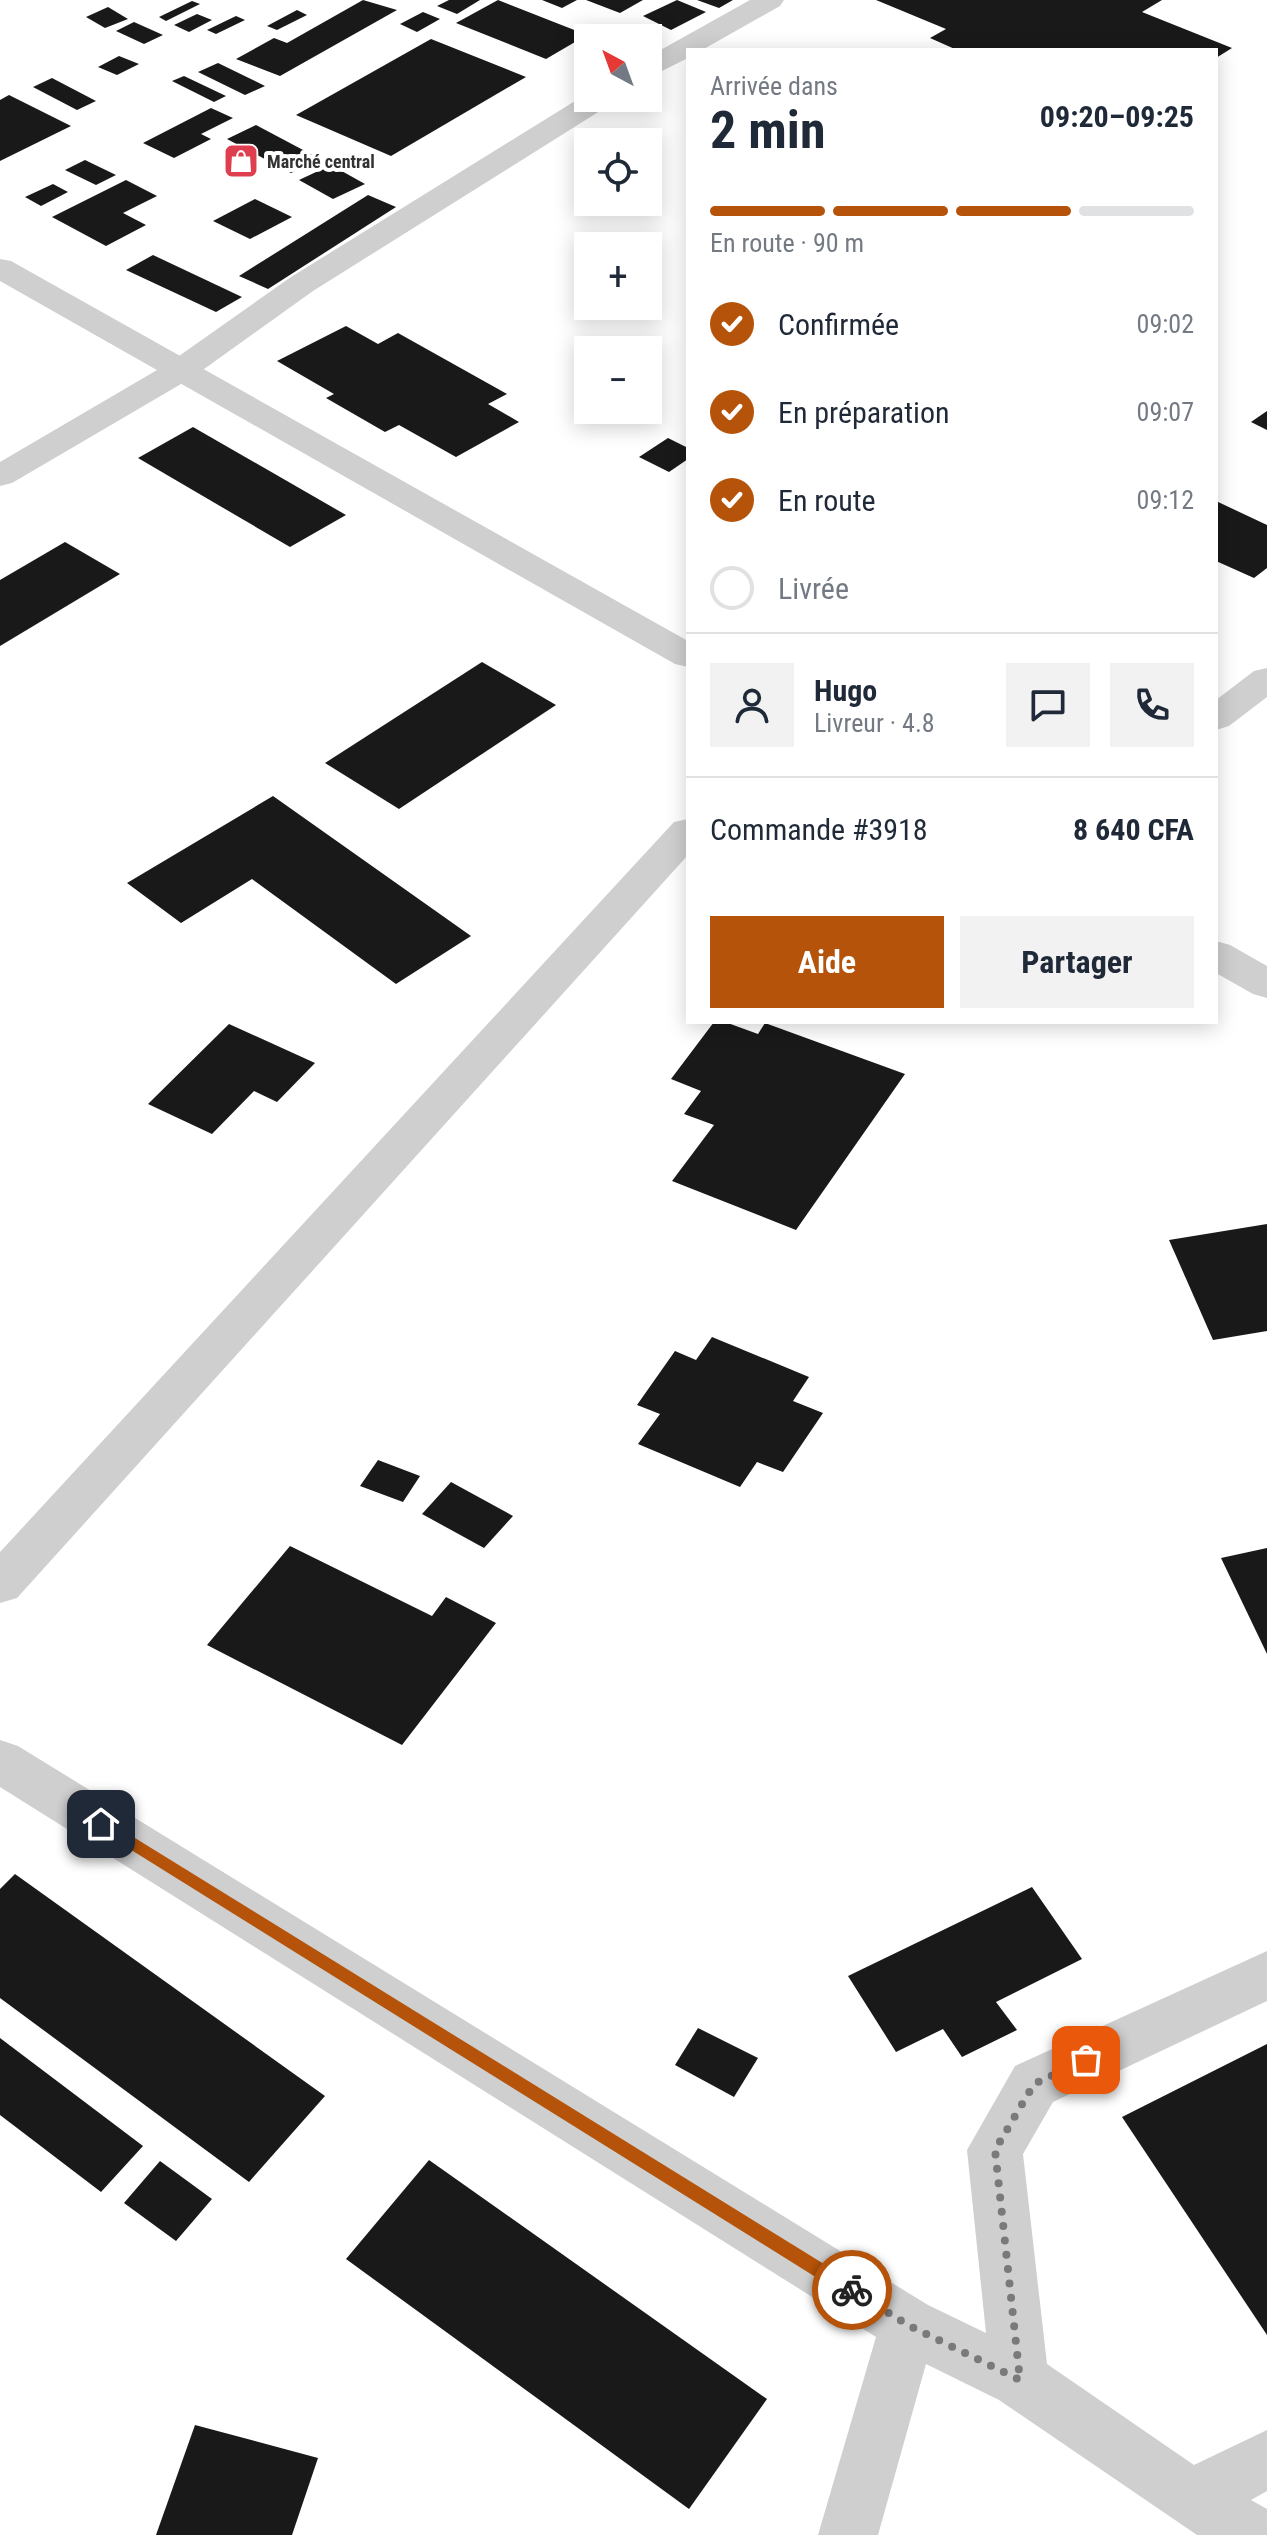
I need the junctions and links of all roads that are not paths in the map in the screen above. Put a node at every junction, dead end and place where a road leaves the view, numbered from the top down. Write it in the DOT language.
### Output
graph roads {
  1 [pos="770,0"];
  2 [pos="662,61"];
  3 [pos="578,112"];
  4 [pos="0,268"];
  5 [pos="181,370"];
  6 [pos="0,476"];
  7 [pos="686,655"];
  8 [pos="1267,679"];
  9 [pos="1218,716"];
  10 [pos="686,833"];
  11 [pos="1218,956"];
  12 [pos="1267,984"];
  13 [pos="0,1584"];
  14 [pos="0,1761"];
  15 [pos="1267,1975"];
  16 [pos="908,2325"];
  17 [pos="1020,2380"];
  18 [pos="1267,2460"];
  19 [pos="1191,2498"];
  20 [pos="848,2535"];
  21 [pos="1254,2535"];
  1 -- 2 [label="street"];
  3 -- 5 [label="street"];
  4 -- 5 [label="street"];
  5 -- 6 [label="street"];
  5 -- 7 [label="street"];
  8 -- 9 [label="street"];
  10 -- 13 [label="street"];
  11 -- 12 [label="street"];
  14 -- 16 [label="street"];
  15 -- 17 [label="street"];
  16 -- 17 [label="street"];
  16 -- 20 [label="street"];
  17 -- 19 [label="street"];
  18 -- 19 [label="street"];
  19 -- 21 [label="street"];
}
